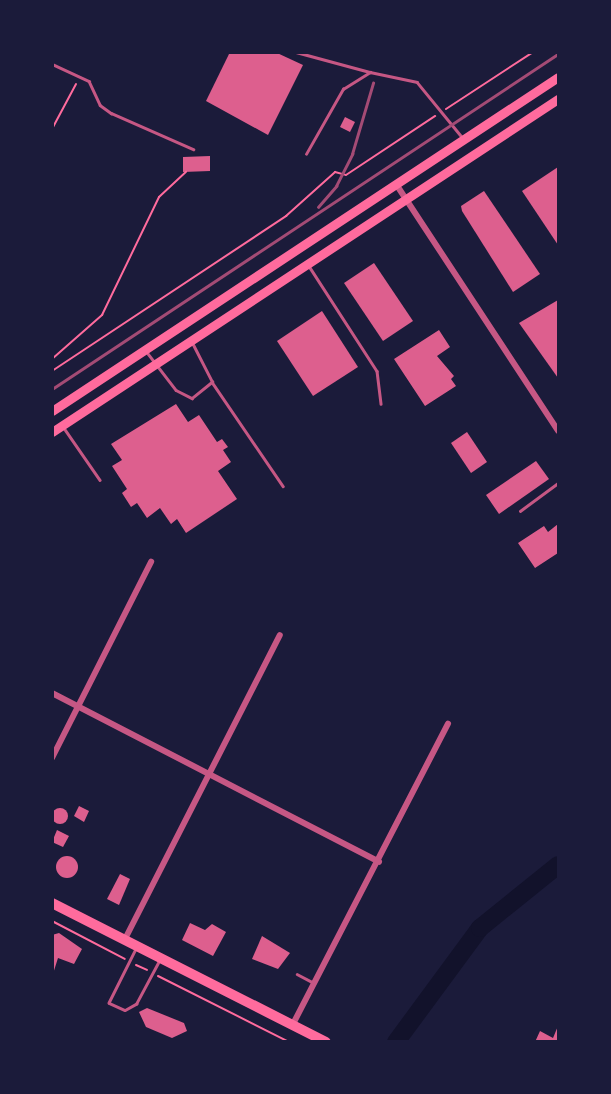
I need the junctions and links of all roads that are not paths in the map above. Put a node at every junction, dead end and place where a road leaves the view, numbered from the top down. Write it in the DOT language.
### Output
graph roads {
  1 [pos="296,52"];
  2 [pos="52,64"];
  3 [pos="370,72"];
  4 [pos="558,77"];
  5 [pos="558,99"];
  6 [pos="464,140"];
  7 [pos="192,149"];
  8 [pos="306,154"];
  9 [pos="396,184"];
  10 [pos="406,200"];
  11 [pos="298,248"];
  12 [pos="307,264"];
  13 [pos="181,326"];
  14 [pos="191,341"];
  15 [pos="144,350"];
  16 [pos="156,364"];
  17 [pos="212,382"];
  18 [pos="381,404"];
  19 [pos="52,411"];
  20 [pos="62,425"];
  21 [pos="558,431"];
  22 [pos="52,432"];
  23 [pos="100,480"];
  24 [pos="558,483"];
  25 [pos="283,486"];
  26 [pos="520,511"];
  27 [pos="151,562"];
  28 [pos="281,635"];
  29 [pos="52,693"];
  30 [pos="78,706"];
  31 [pos="448,724"];
  32 [pos="52,758"];
  33 [pos="208,777"];
  34 [pos="379,862"];
  35 [pos="52,903"];
  36 [pos="125,939"];
  37 [pos="138,946"];
  38 [pos="161,957"];
  39 [pos="298,974"];
  40 [pos="315,984"];
  41 [pos="293,1024"];
  42 [pos="326,1041"];
  1 -- 3 [label="lane"];
  2 -- 7 [label="lane"];
  3 -- 6 [label="lane"];
  3 -- 8 [label="lane"];
  4 -- 6 [label="main road"];
  5 -- 10 [label="main road"];
  6 -- 9 [label="main road"];
  9 -- 10 [label="street"];
  9 -- 11 [label="main road"];
  10 -- 12 [label="main road"];
  10 -- 21 [label="street"];
  11 -- 12 [label="lane"];
  11 -- 13 [label="main road"];
  12 -- 14 [label="main road"];
  12 -- 18 [label="lane"];
  13 -- 14 [label="lane"];
  13 -- 15 [label="main road"];
  14 -- 16 [label="main road"];
  14 -- 17 [label="lane"];
  15 -- 16 [label="lane"];
  15 -- 19 [label="main road"];
  16 -- 17 [label="lane"];
  16 -- 20 [label="main road"];
  17 -- 25 [label="lane"];
  20 -- 22 [label="main road"];
  20 -- 23 [label="lane"];
  24 -- 26 [label="lane"];
  27 -- 30 [label="street"];
  28 -- 33 [label="street"];
  29 -- 30 [label="street"];
  30 -- 32 [label="street"];
  30 -- 33 [label="street"];
  31 -- 34 [label="street"];
  33 -- 34 [label="street"];
  33 -- 36 [label="street"];
  34 -- 40 [label="street"];
  35 -- 36 [label="main road"];
  36 -- 37 [label="main road"];
  37 -- 38 [label="main road"];
  37 -- 38 [label="lane"];
  38 -- 41 [label="main road"];
  39 -- 40 [label="lane"];
  40 -- 41 [label="street"];
  41 -- 42 [label="main road"];
}
